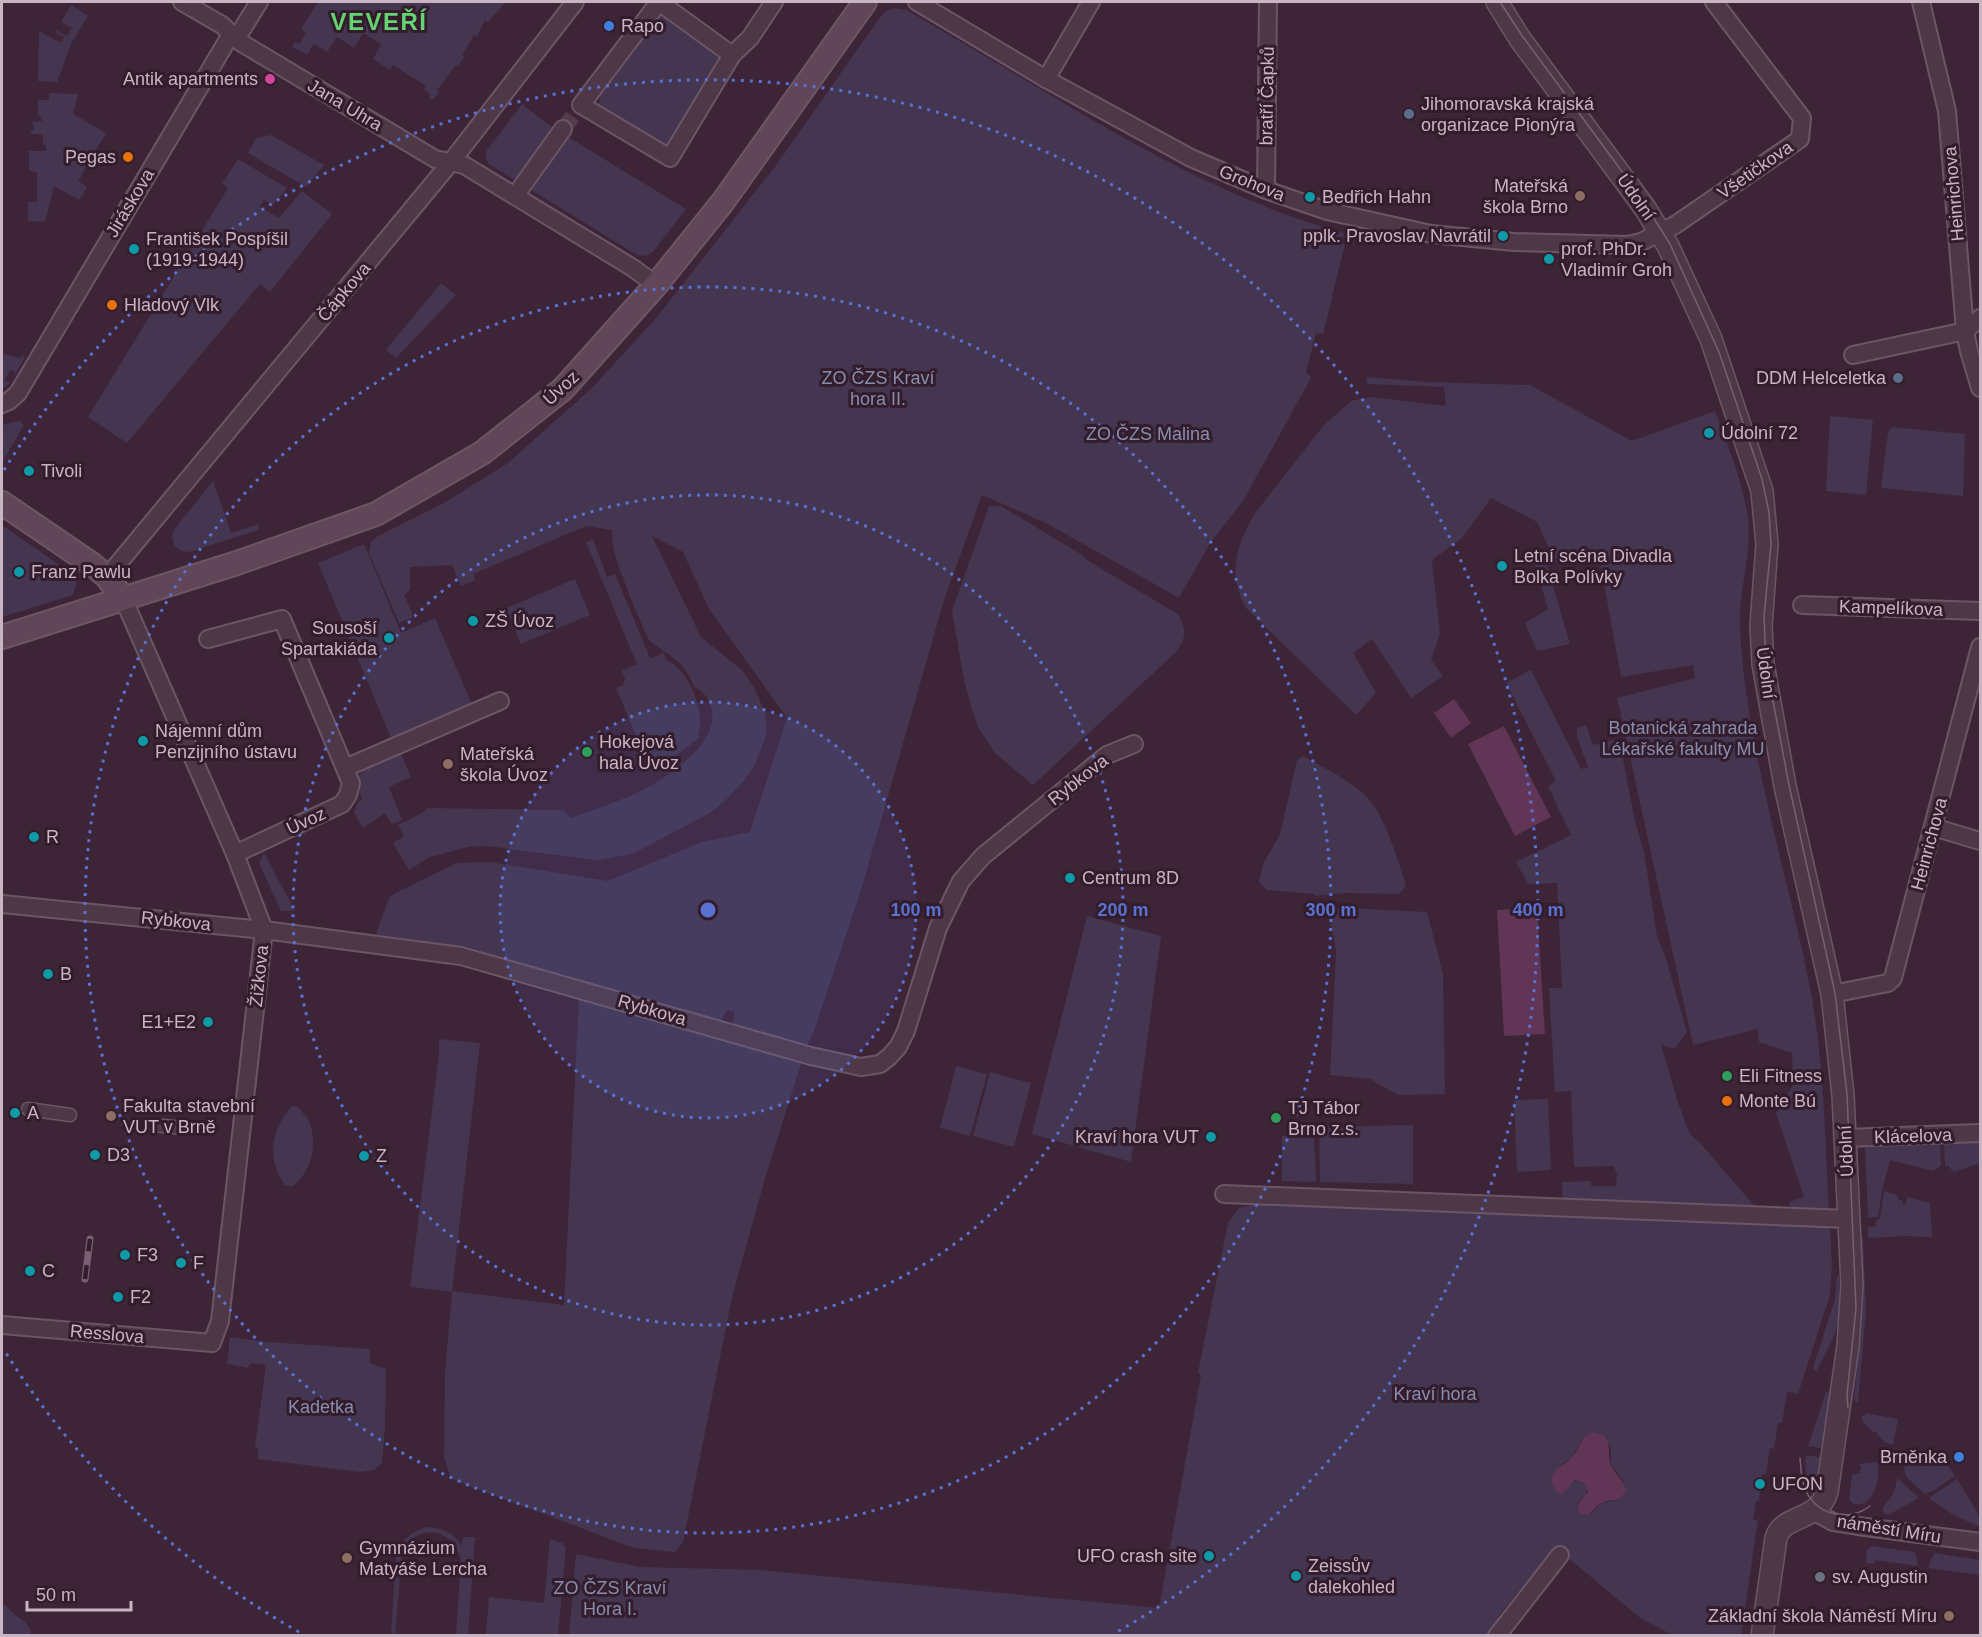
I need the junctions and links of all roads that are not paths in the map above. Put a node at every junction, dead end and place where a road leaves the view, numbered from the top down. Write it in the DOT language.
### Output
graph roads {
  1 [pos="182,2"];
  2 [pos="259,2"];
  3 [pos="574,2"];
  4 [pos="774,2"];
  5 [pos="865,2"];
  6 [pos="917,2"];
  7 [pos="1091,2"];
  8 [pos="1268,2"];
  9 [pos="1497,2"];
  10 [pos="1714,2"];
  11 [pos="1921,2"];
  12 [pos="652,5"];
  13 [pos="234,36"];
  14 [pos="732,55"];
  15 [pos="1046,79"];
  16 [pos="572,117"];
  17 [pos="451,162"];
  18 [pos="1266,190"];
  19 [pos="515,196"];
  20 [pos="1660,232"];
  21 [pos="656,285"];
  22 [pos="1980,318"];
  23 [pos="1965,331"];
  24 [pos="1852,355"];
  25 [pos="1980,388"];
  26 [pos="2,404"];
  27 [pos="2,503"];
  28 [pos="107,577"];
  29 [pos="123,598"];
  30 [pos="1802,605"];
  31 [pos="1980,611"];
  32 [pos="2,637"];
  33 [pos="208,639"];
  34 [pos="1980,647"];
  35 [pos="500,701"];
  36 [pos="1134,744"];
  37 [pos="345,768"];
  38 [pos="1933,828"];
  39 [pos="1980,841"];
  40 [pos="235,854"];
  41 [pos="2,904"];
  42 [pos="264,930"];
  43 [pos="1832,994"];
  44 [pos="28,1109"];
  45 [pos="70,1115"];
  46 [pos="154,1125"];
  47 [pos="182,1128"];
  48 [pos="1980,1133"];
  49 [pos="1846,1138"];
  50 [pos="1224,1194"];
  51 [pos="1849,1219"];
  52 [pos="2,1324"];
  53 [pos="212,1342"];
  54 [pos="1813,1511"];
  55 [pos="1980,1542"];
  56 [pos="1560,1555"];
  57 [pos="1497,1635"];
  58 [pos="1762,1635"];
  1 -- 13 [label="street, Jana Uhra"];
  2 -- 13 [label="street, Jiráskova"];
  3 -- 17 [label="street, Čápkova"];
  4 -- 14 [label="street"];
  5 -- 21 [label="main road, Úvoz"];
  6 -- 15 [label="street, Grohova"];
  7 -- 15 [label="street"];
  8 -- 18 [label="street, bratří Čapků"];
  9 -- 20 [label="street, Údolní"];
  10 -- 20 [label="street, Všetičkova"];
  11 -- 23 [label="street, Heinrichova"];
  12 -- 14 [label="street"];
  12 -- 16 [label="street"];
  13 -- 17 [label="street, Jana Uhra"];
  13 -- 26 [label="street, Jiráskova"];
  14 -- 16 [label="street"];
  15 -- 18 [label="street, Grohova"];
  16 -- 19 [label="street"];
  17 -- 19 [label="street, Jana Uhra"];
  17 -- 28 [label="street, Čápkova"];
  18 -- 20 [label="street, Grohova"];
  19 -- 21 [label="street, Jana Uhra"];
  20 -- 43 [label="street, Údolní"];
  21 -- 29 [label="main road, Úvoz"];
  22 -- 23 [label="street"];
  23 -- 24 [label="street"];
  23 -- 25 [label="street, Heinrichova"];
  27 -- 28 [label="main road"];
  28 -- 29 [label="main road"];
  29 -- 32 [label="main road, Úvoz"];
  29 -- 40 [label="street, Žižkova"];
  30 -- 31 [label="street, Kampelíkova"];
  33 -- 37 [label="street, Úvoz"];
  34 -- 38 [label="street, Heinrichova"];
  35 -- 37 [label="street"];
  36 -- 42 [label="street, Rybkova"];
  37 -- 40 [label="street, Úvoz"];
  38 -- 39 [label="street"];
  38 -- 43 [label="street, Heinrichova"];
  40 -- 42 [label="street, Žižkova"];
  41 -- 42 [label="street, Rybkova"];
  42 -- 53 [label="street, Žižkova"];
  43 -- 49 [label="street, Údolní"];
  44 -- 45 [label="street"];
  46 -- 47 [label="street"];
  48 -- 49 [label="street, Klácelova"];
  49 -- 51 [label="street, Údolní"];
  50 -- 51 [label="street"];
  51 -- 54 [label="street, Údolní"];
  52 -- 53 [label="street, Resslova"];
  54 -- 55 [label="street, náměstí Míru"];
  54 -- 58 [label="street, náměstí Míru"];
  56 -- 57 [label="street"];
}
